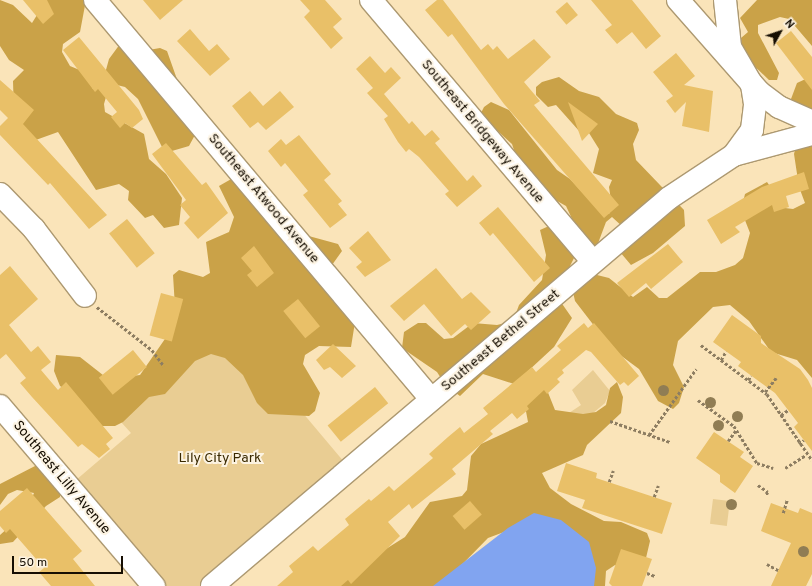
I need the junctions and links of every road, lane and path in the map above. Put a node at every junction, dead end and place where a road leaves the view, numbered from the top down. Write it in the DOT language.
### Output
graph roads {
  1 [pos="95,0"];
  2 [pos="372,0"];
  3 [pos="678,0"];
  4 [pos="725,0"];
  5 [pos="752,85"];
  6 [pos="812,122"];
  7 [pos="812,134"];
  8 [pos="734,155"];
  9 [pos="2,201"];
  10 [pos="593,262"];
  11 [pos="85,296"];
  12 [pos="701,345"];
  13 [pos="726,351"];
  14 [pos="721,360"];
  15 [pos="164,366"];
  16 [pos="696,369"];
  17 [pos="751,376"];
  18 [pos="776,378"];
  19 [pos="748,380"];
  20 [pos="765,392"];
  21 [pos="431,399"];
  22 [pos="698,400"];
  23 [pos="0,406"];
  24 [pos="788,410"];
  25 [pos="781,415"];
  26 [pos="610,421"];
  27 [pos="736,430"];
  28 [pos="650,435"];
  29 [pos="804,440"];
  30 [pos="728,441"];
  31 [pos="670,442"];
  32 [pos="799,444"];
  33 [pos="806,455"];
  34 [pos="812,460"];
  35 [pos="773,468"];
  36 [pos="785,468"];
  37 [pos="613,471"];
  38 [pos="609,482"];
  39 [pos="658,486"];
  40 [pos="758,486"];
  41 [pos="766,496"];
  42 [pos="654,497"];
  43 [pos="787,500"];
  44 [pos="783,513"];
  45 [pos="767,564"];
  46 [pos="778,570"];
  47 [pos="647,573"];
  48 [pos="655,576"];
  49 [pos="154,586"];
  50 [pos="212,586"];
  1 -- 21 [label="street, Southeast Atwood Avenue"];
  2 -- 10 [label="street, Southeast Bridgeway Avenue"];
  3 -- 5 [label="street"];
  4 -- 5 [label="street"];
  5 -- 6 [label="street"];
  5 -- 8 [label="street"];
  7 -- 8 [label="street, Southeast Bethel Street"];
  8 -- 10 [label="street, Southeast Bethel Street"];
  9 -- 11 [label="street"];
  10 -- 21 [label="street, Southeast Bethel Street"];
  11 -- 15 [label="path"];
  12 -- 14 [label="path"];
  13 -- 14 [label="path"];
  14 -- 19 [label="path"];
  16 -- 28 [label="path"];
  17 -- 19 [label="path"];
  18 -- 20 [label="path"];
  19 -- 20 [label="path"];
  20 -- 25 [label="path"];
  21 -- 50 [label="street, Southeast Bethel Street"];
  22 -- 27 [label="path"];
  23 -- 49 [label="street, Southeast Lilly Avenue"];
  24 -- 25 [label="path"];
  25 -- 32 [label="path"];
  26 -- 28 [label="path"];
  27 -- 30 [label="path"];
  27 -- 35 [label="path"];
  28 -- 31 [label="path"];
  29 -- 32 [label="path"];
  32 -- 33 [label="path"];
  33 -- 34 [label="path"];
  33 -- 36 [label="path"];
  37 -- 38 [label="path"];
  39 -- 42 [label="path"];
  40 -- 41 [label="path"];
  43 -- 44 [label="path"];
  45 -- 46 [label="path"];
  47 -- 48 [label="path"];
}
